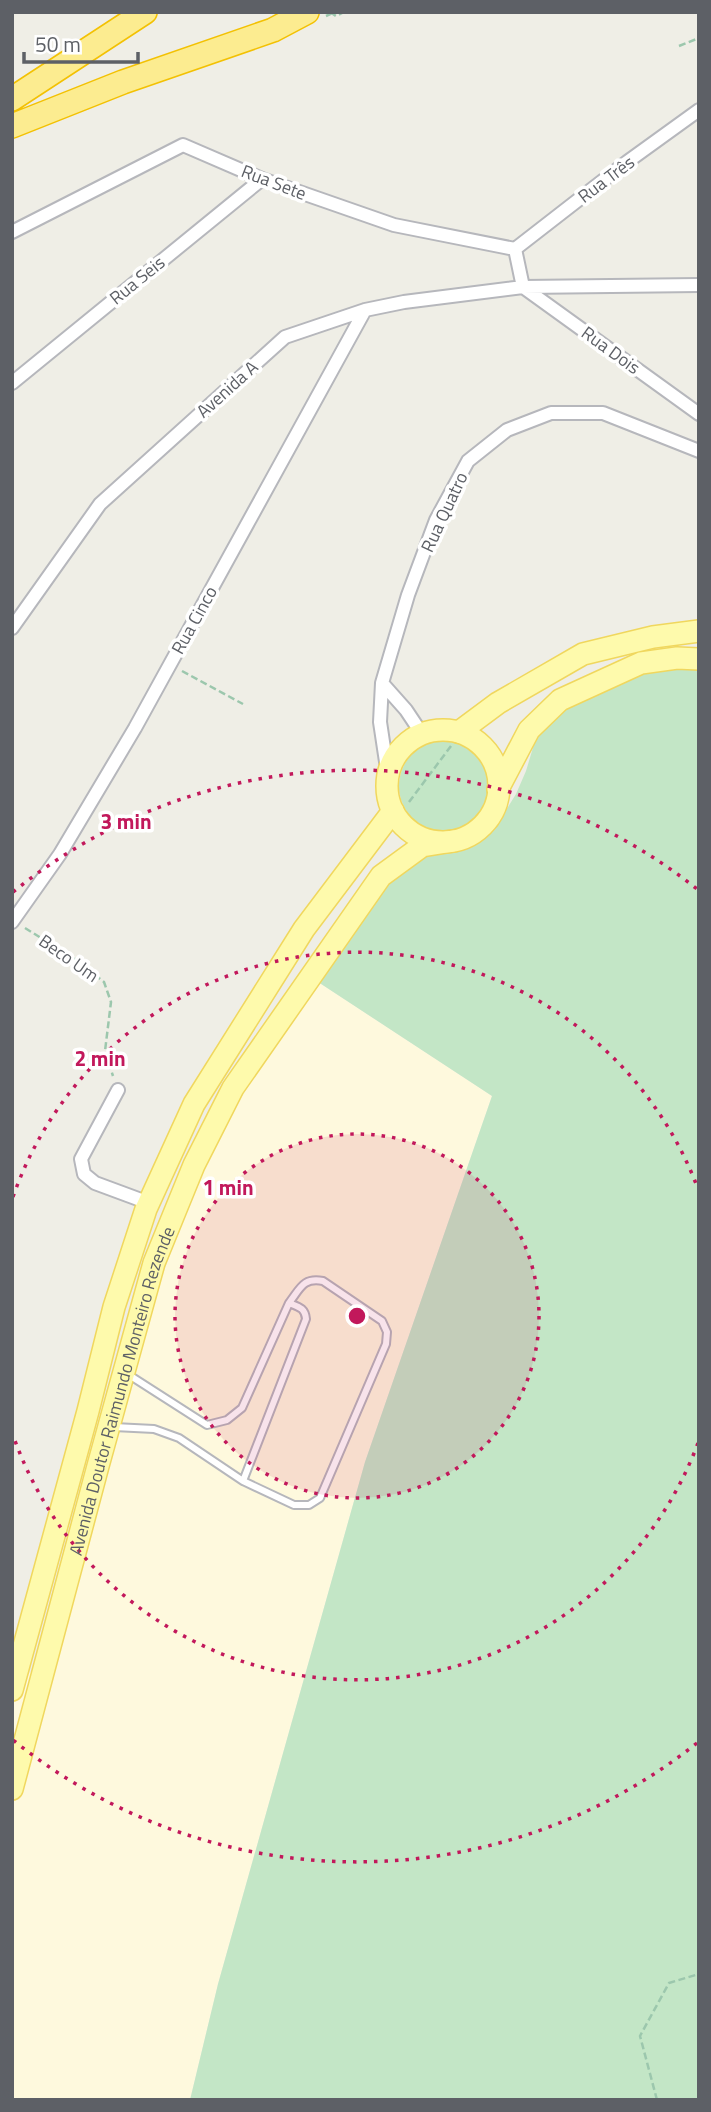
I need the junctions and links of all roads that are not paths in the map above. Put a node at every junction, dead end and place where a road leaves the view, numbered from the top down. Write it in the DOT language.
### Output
graph roads {
  1 [pos="145,12"];
  2 [pos="307,12"];
  3 [pos="280,21"];
  4 [pos="12,99"];
  5 [pos="699,110"];
  6 [pos="12,126"];
  7 [pos="262,179"];
  8 [pos="12,232"];
  9 [pos="514,249"];
  10 [pos="699,285"];
  11 [pos="523,287"];
  12 [pos="365,310"];
  13 [pos="12,383"];
  14 [pos="699,414"];
  15 [pos="699,451"];
  16 [pos="12,628"];
  17 [pos="699,631"];
  18 [pos="699,659"];
  19 [pos="382,683"];
  20 [pos="461,733"];
  21 [pos="422,734"];
  22 [pos="388,775"];
  23 [pos="498,789"];
  24 [pos="395,814"];
  25 [pos="453,841"];
  26 [pos="12,922"];
  27 [pos="118,1090"];
  28 [pos="149,1203"];
  29 [pos="289,1303"];
  30 [pos="124,1372"];
  31 [pos="108,1426"];
  32 [pos="243,1481"];
  33 [pos="13,1685"];
  34 [pos="12,1789"];
  1 -- 4 [label="highway"];
  2 -- 3 [label="highway"];
  3 -- 6 [label="highway"];
  5 -- 9 [label="street, Rua Três"];
  7 -- 8 [label="street, Rua Sete"];
  7 -- 9 [label="street, Rua Sete"];
  7 -- 13 [label="street, Rua Seis"];
  9 -- 11 [label="street"];
  10 -- 11 [label="street"];
  11 -- 12 [label="street, Avenida A"];
  11 -- 14 [label="street, Rua Dois"];
  12 -- 16 [label="street, Avenida A"];
  12 -- 26 [label="street, Rua Cinco"];
  15 -- 19 [label="street, Rua Quatro"];
  17 -- 20 [label="main road"];
  18 -- 23 [label="main road, Avenida Doutor Raimundo Monteiro Rezende"];
  19 -- 21 [label="street"];
  19 -- 22 [label="street, Rua Quatro"];
  20 -- 21 [label="main road"];
  20 -- 23 [label="main road"];
  21 -- 22 [label="main road"];
  22 -- 24 [label="main road"];
  23 -- 25 [label="main road, Avenida Doutor Raimundo Monteiro Rezende"];
  24 -- 25 [label="main road"];
  24 -- 28 [label="main road, Avenida Doutor Raimundo Monteiro Rezende"];
  25 -- 30 [label="main road, Avenida Doutor Raimundo Monteiro Rezende"];
  27 -- 28 [label="street"];
  28 -- 33 [label="main road, Avenida Doutor Raimundo Monteiro Rezende"];
  29 -- 30 [label="lane"];
  29 -- 32 [label="lane"];
  29 -- 32 [label="lane"];
  30 -- 31 [label="main road, Avenida Doutor Raimundo Monteiro Rezende"];
  31 -- 32 [label="lane"];
  31 -- 34 [label="main road, Avenida Doutor Raimundo Monteiro Rezende"];
}
